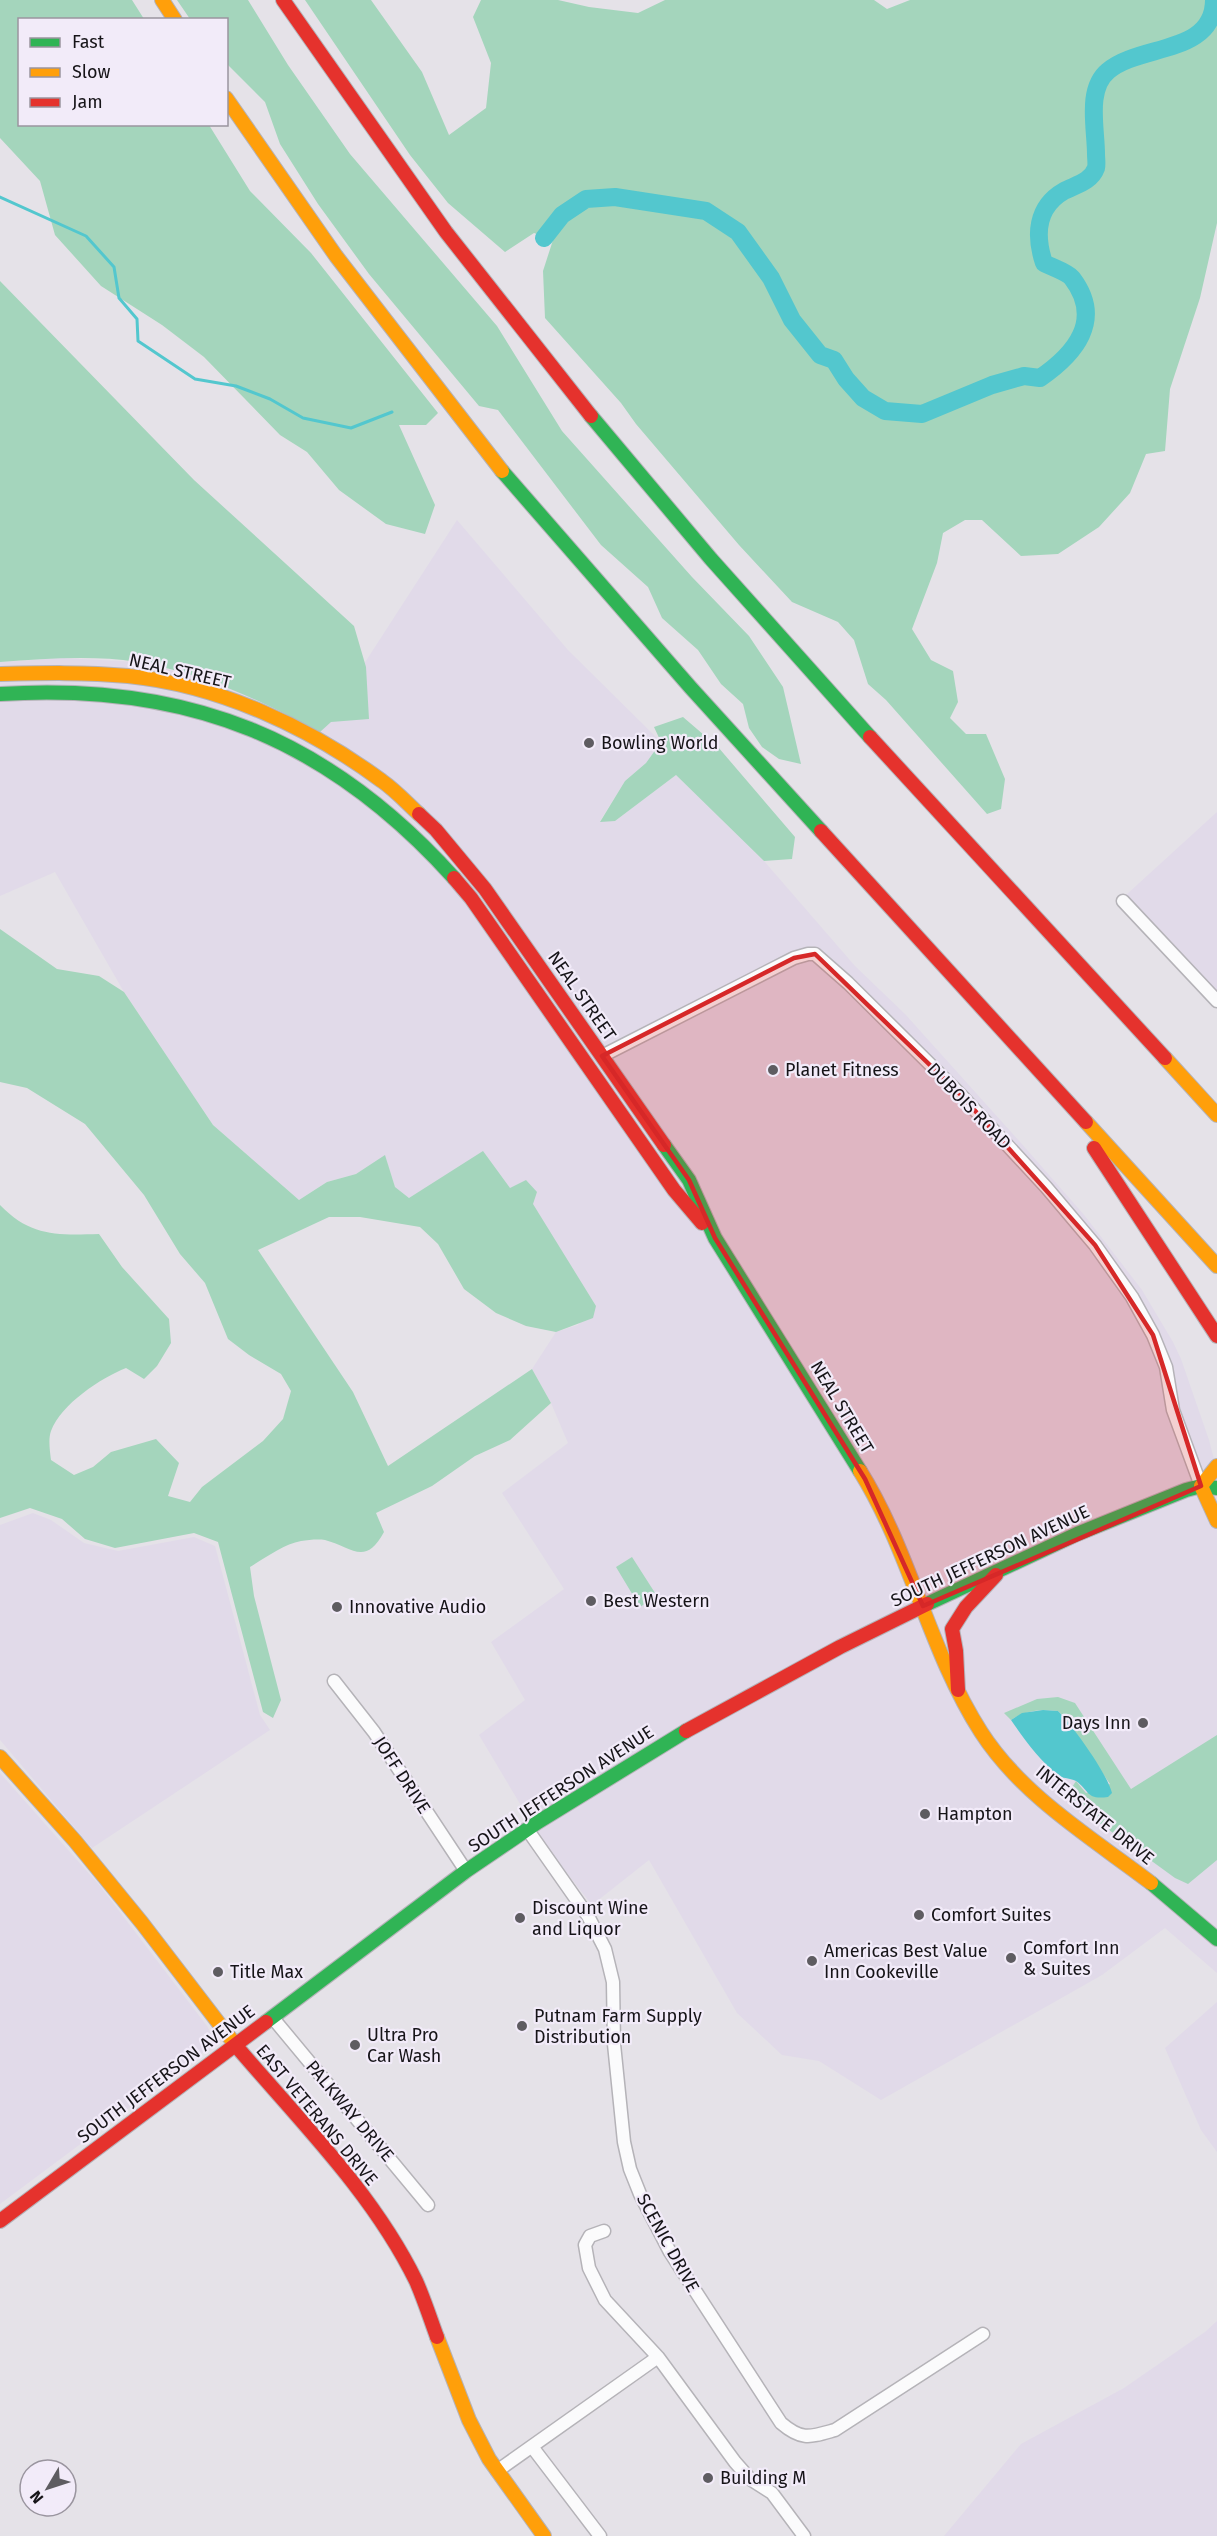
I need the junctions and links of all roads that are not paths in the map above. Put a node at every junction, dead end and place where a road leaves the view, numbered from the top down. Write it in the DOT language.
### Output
graph roads {
  1 [pos="162,0"];
  2 [pos="283,0"];
  3 [pos="174,18"];
  4 [pos="228,102"];
  5 [pos="0,674"];
  6 [pos="0,694"];
  7 [pos="1124,901"];
  8 [pos="1217,1001"];
  9 [pos="1136,1025"];
  10 [pos="602,1056"];
  11 [pos="1035,1067"];
  12 [pos="1217,1102"];
  13 [pos="1217,1114"];
  14 [pos="715,1238"];
  15 [pos="1217,1266"];
  16 [pos="1217,1336"];
  17 [pos="1217,1466"];
  18 [pos="1200,1486"];
  19 [pos="1217,1488"];
  20 [pos="1217,1521"];
  21 [pos="1000,1570"];
  22 [pos="923,1606"];
  23 [pos="334,1681"];
  24 [pos="958,1690"];
  25 [pos="0,1757"];
  26 [pos="527,1829"];
  27 [pos="466,1871"];
  28 [pos="1217,1939"];
  29 [pos="272,2017"];
  30 [pos="235,2045"];
  31 [pos="428,2205"];
  32 [pos="0,2221"];
  33 [pos="604,2231"];
  34 [pos="983,2334"];
  35 [pos="658,2357"];
  36 [pos="533,2448"];
  37 [pos="497,2471"];
  38 [pos="544,2536"];
  39 [pos="600,2536"];
  40 [pos="804,2536"];
  1 -- 3 [label="main road"];
  2 -- 9 [label="main road"];
  4 -- 11 [label="main road"];
  5 -- 10 [label="main road, NEAL STREET"];
  6 -- 14 [label="main road, NEAL STREET"];
  7 -- 8 [label="street"];
  9 -- 12 [label="main road"];
  9 -- 13 [label="main road"];
  10 -- 14 [label="main road, NEAL STREET"];
  10 -- 18 [label="street, DUBOIS ROAD"];
  11 -- 15 [label="main road"];
  11 -- 16 [label="main road"];
  14 -- 22 [label="main road, NEAL STREET"];
  17 -- 18 [label="main road, SOUTH JEFFERSON AVENUE"];
  18 -- 19 [label="main road, SOUTH JEFFERSON AVENUE"];
  18 -- 20 [label="main road"];
  18 -- 21 [label="main road, SOUTH JEFFERSON AVENUE"];
  21 -- 22 [label="main road, SOUTH JEFFERSON AVENUE"];
  21 -- 24 [label="main road"];
  22 -- 24 [label="main road, INTERSTATE DRIVE"];
  22 -- 26 [label="main road, SOUTH JEFFERSON AVENUE"];
  23 -- 27 [label="street, JOFF DRIVE"];
  24 -- 28 [label="main road, INTERSTATE DRIVE"];
  25 -- 30 [label="main road, EAST VETERANS DRIVE"];
  26 -- 27 [label="main road, SOUTH JEFFERSON AVENUE"];
  26 -- 34 [label="street, SCENIC DRIVE"];
  27 -- 29 [label="main road, SOUTH JEFFERSON AVENUE"];
  29 -- 30 [label="main road, SOUTH JEFFERSON AVENUE"];
  29 -- 31 [label="street, PALKWAY DRIVE"];
  30 -- 32 [label="main road, SOUTH JEFFERSON AVENUE"];
  30 -- 37 [label="main road, EAST VETERANS DRIVE"];
  33 -- 35 [label="street"];
  35 -- 36 [label="street"];
  35 -- 40 [label="street"];
  36 -- 37 [label="street"];
  36 -- 39 [label="street"];
  37 -- 38 [label="main road, EAST VETERANS DRIVE"];
}
